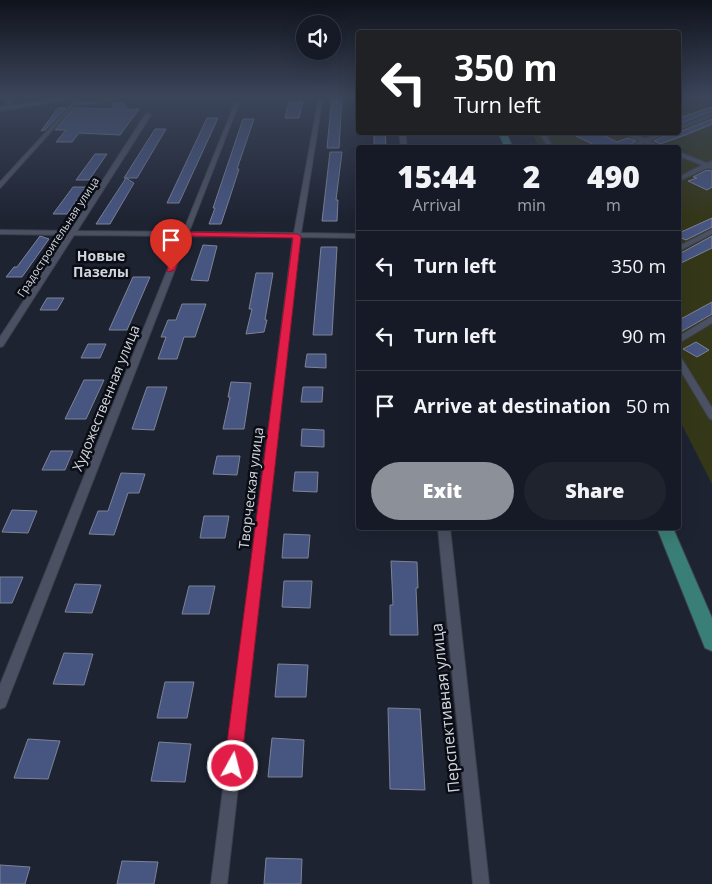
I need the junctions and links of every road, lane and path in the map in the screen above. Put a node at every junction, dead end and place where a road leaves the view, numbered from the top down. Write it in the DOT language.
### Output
graph roads {
  1 [pos="42,137"];
  2 [pos="134,137"];
  3 [pos="223,137"];
  4 [pos="314,137"];
  5 [pos="636,137"];
  6 [pos="655,137"];
  7 [pos="646,141"];
  8 [pos="636,145"];
  9 [pos="655,145"];
  10 [pos="681,155"];
  11 [pos="711,165"];
  12 [pos="681,178"];
  13 [pos="1,183"];
  14 [pos="712,231"];
  15 [pos="0,232"];
  16 [pos="72,233"];
  17 [pos="185,234"];
  18 [pos="297,236"];
  19 [pos="356,236"];
  20 [pos="681,247"];
  21 [pos="712,319"];
  22 [pos="681,339"];
  23 [pos="0,344"];
  24 [pos="681,363"];
  25 [pos="712,416"];
  26 [pos="444,530"];
  27 [pos="666,530"];
  28 [pos="712,640"];
  29 [pos="0,702"];
  30 [pos="219,884"];
  31 [pos="481,884"];
  1 -- 13 [label="street"];
  2 -- 16 [label="street, Градостроительная улица"];
  3 -- 17 [label="street, Художественная улица"];
  4 -- 18 [label="street, Творческая улица"];
  5 -- 7 [label="street"];
  6 -- 7 [label="street"];
  7 -- 8 [label="street"];
  7 -- 9 [label="street"];
  10 -- 11 [label="street"];
  11 -- 12 [label="street"];
  14 -- 20 [label="street"];
  15 -- 16 [label="street"];
  16 -- 17 [label="street"];
  16 -- 23 [label="street, Градостроительная улица"];
  17 -- 18 [label="street"];
  17 -- 29 [label="street, Художественная улица"];
  18 -- 19 [label="street"];
  18 -- 30 [label="street, Творческая улица"];
  21 -- 22 [label="street"];
  24 -- 25 [label="street"];
  26 -- 31 [label="street, Перспективная улица"];
  27 -- 28 [label="main road"];
}
